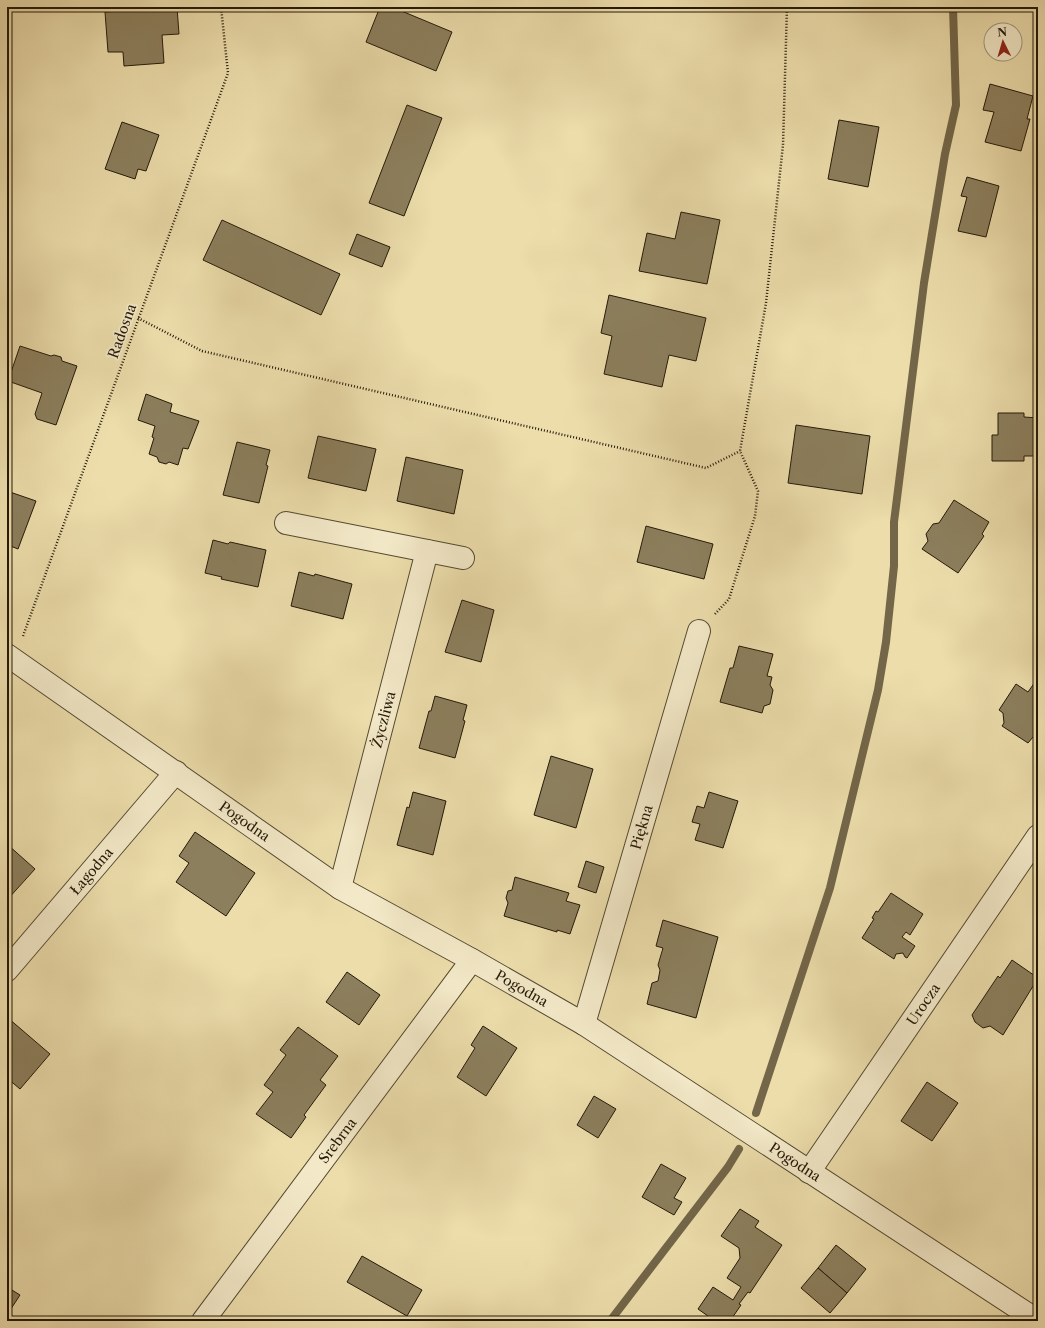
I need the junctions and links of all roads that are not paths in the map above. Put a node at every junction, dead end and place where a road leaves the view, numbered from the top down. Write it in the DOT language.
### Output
graph roads {
  1 [pos="286,523"];
  2 [pos="427,551"];
  3 [pos="463,558"];
  4 [pos="699,631"];
  5 [pos="11,657"];
  6 [pos="176,772"];
  7 [pos="1038,836"];
  8 [pos="340,888"];
  9 [pos="472,960"];
  10 [pos="7,970"];
  11 [pos="584,1024"];
  12 [pos="809,1172"];
  13 [pos="203,1321"];
  14 [pos="1038,1321"];
  1 -- 2 [label="street"];
  2 -- 3 [label="street"];
  2 -- 8 [label="street, Życzliwa"];
  4 -- 11 [label="street, Piękna"];
  5 -- 6 [label="street, Pogodna"];
  6 -- 8 [label="street, Pogodna"];
  6 -- 10 [label="street, Łagodna"];
  7 -- 12 [label="street, Urocza"];
  8 -- 9 [label="street, Pogodna"];
  9 -- 11 [label="street, Pogodna"];
  9 -- 13 [label="street, Srebrna"];
  11 -- 12 [label="street, Pogodna"];
  12 -- 14 [label="street, Pogodna"];
}
